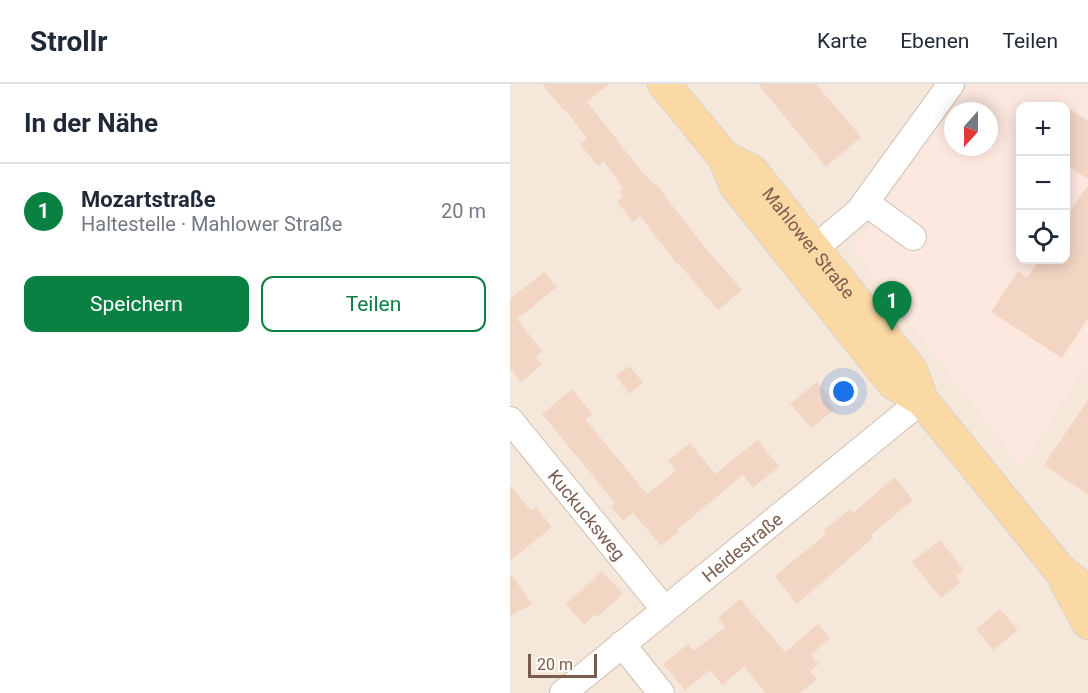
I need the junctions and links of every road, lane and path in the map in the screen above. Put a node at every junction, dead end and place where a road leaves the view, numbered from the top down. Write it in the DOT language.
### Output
graph roads {
  1 [pos="664,84"];
  2 [pos="951,84"];
  3 [pos="865,202"];
  4 [pos="913,237"];
  5 [pos="806,257"];
  6 [pos="922,400"];
  7 [pos="510,420"];
  8 [pos="1059,569"];
  9 [pos="1088,593"];
  10 [pos="664,609"];
  11 [pos="1088,624"];
  12 [pos="622,644"];
  13 [pos="563,693"];
  14 [pos="661,693"];
  1 -- 5 [label="main road, Mahlower Straße"];
  2 -- 3 [label="street"];
  3 -- 4 [label="street"];
  3 -- 5 [label="street"];
  5 -- 6 [label="main road, Mahlower Straße"];
  6 -- 8 [label="main road, Mahlower Straße"];
  6 -- 10 [label="street, Heidestraße"];
  7 -- 10 [label="street, Kuckucksweg"];
  8 -- 9 [label="main road, Mahlower Straße"];
  8 -- 11 [label="main road, Mahlower Straße"];
  10 -- 12 [label="street, Heidestraße"];
  12 -- 13 [label="street, Heidestraße"];
  12 -- 14 [label="street"];
}
